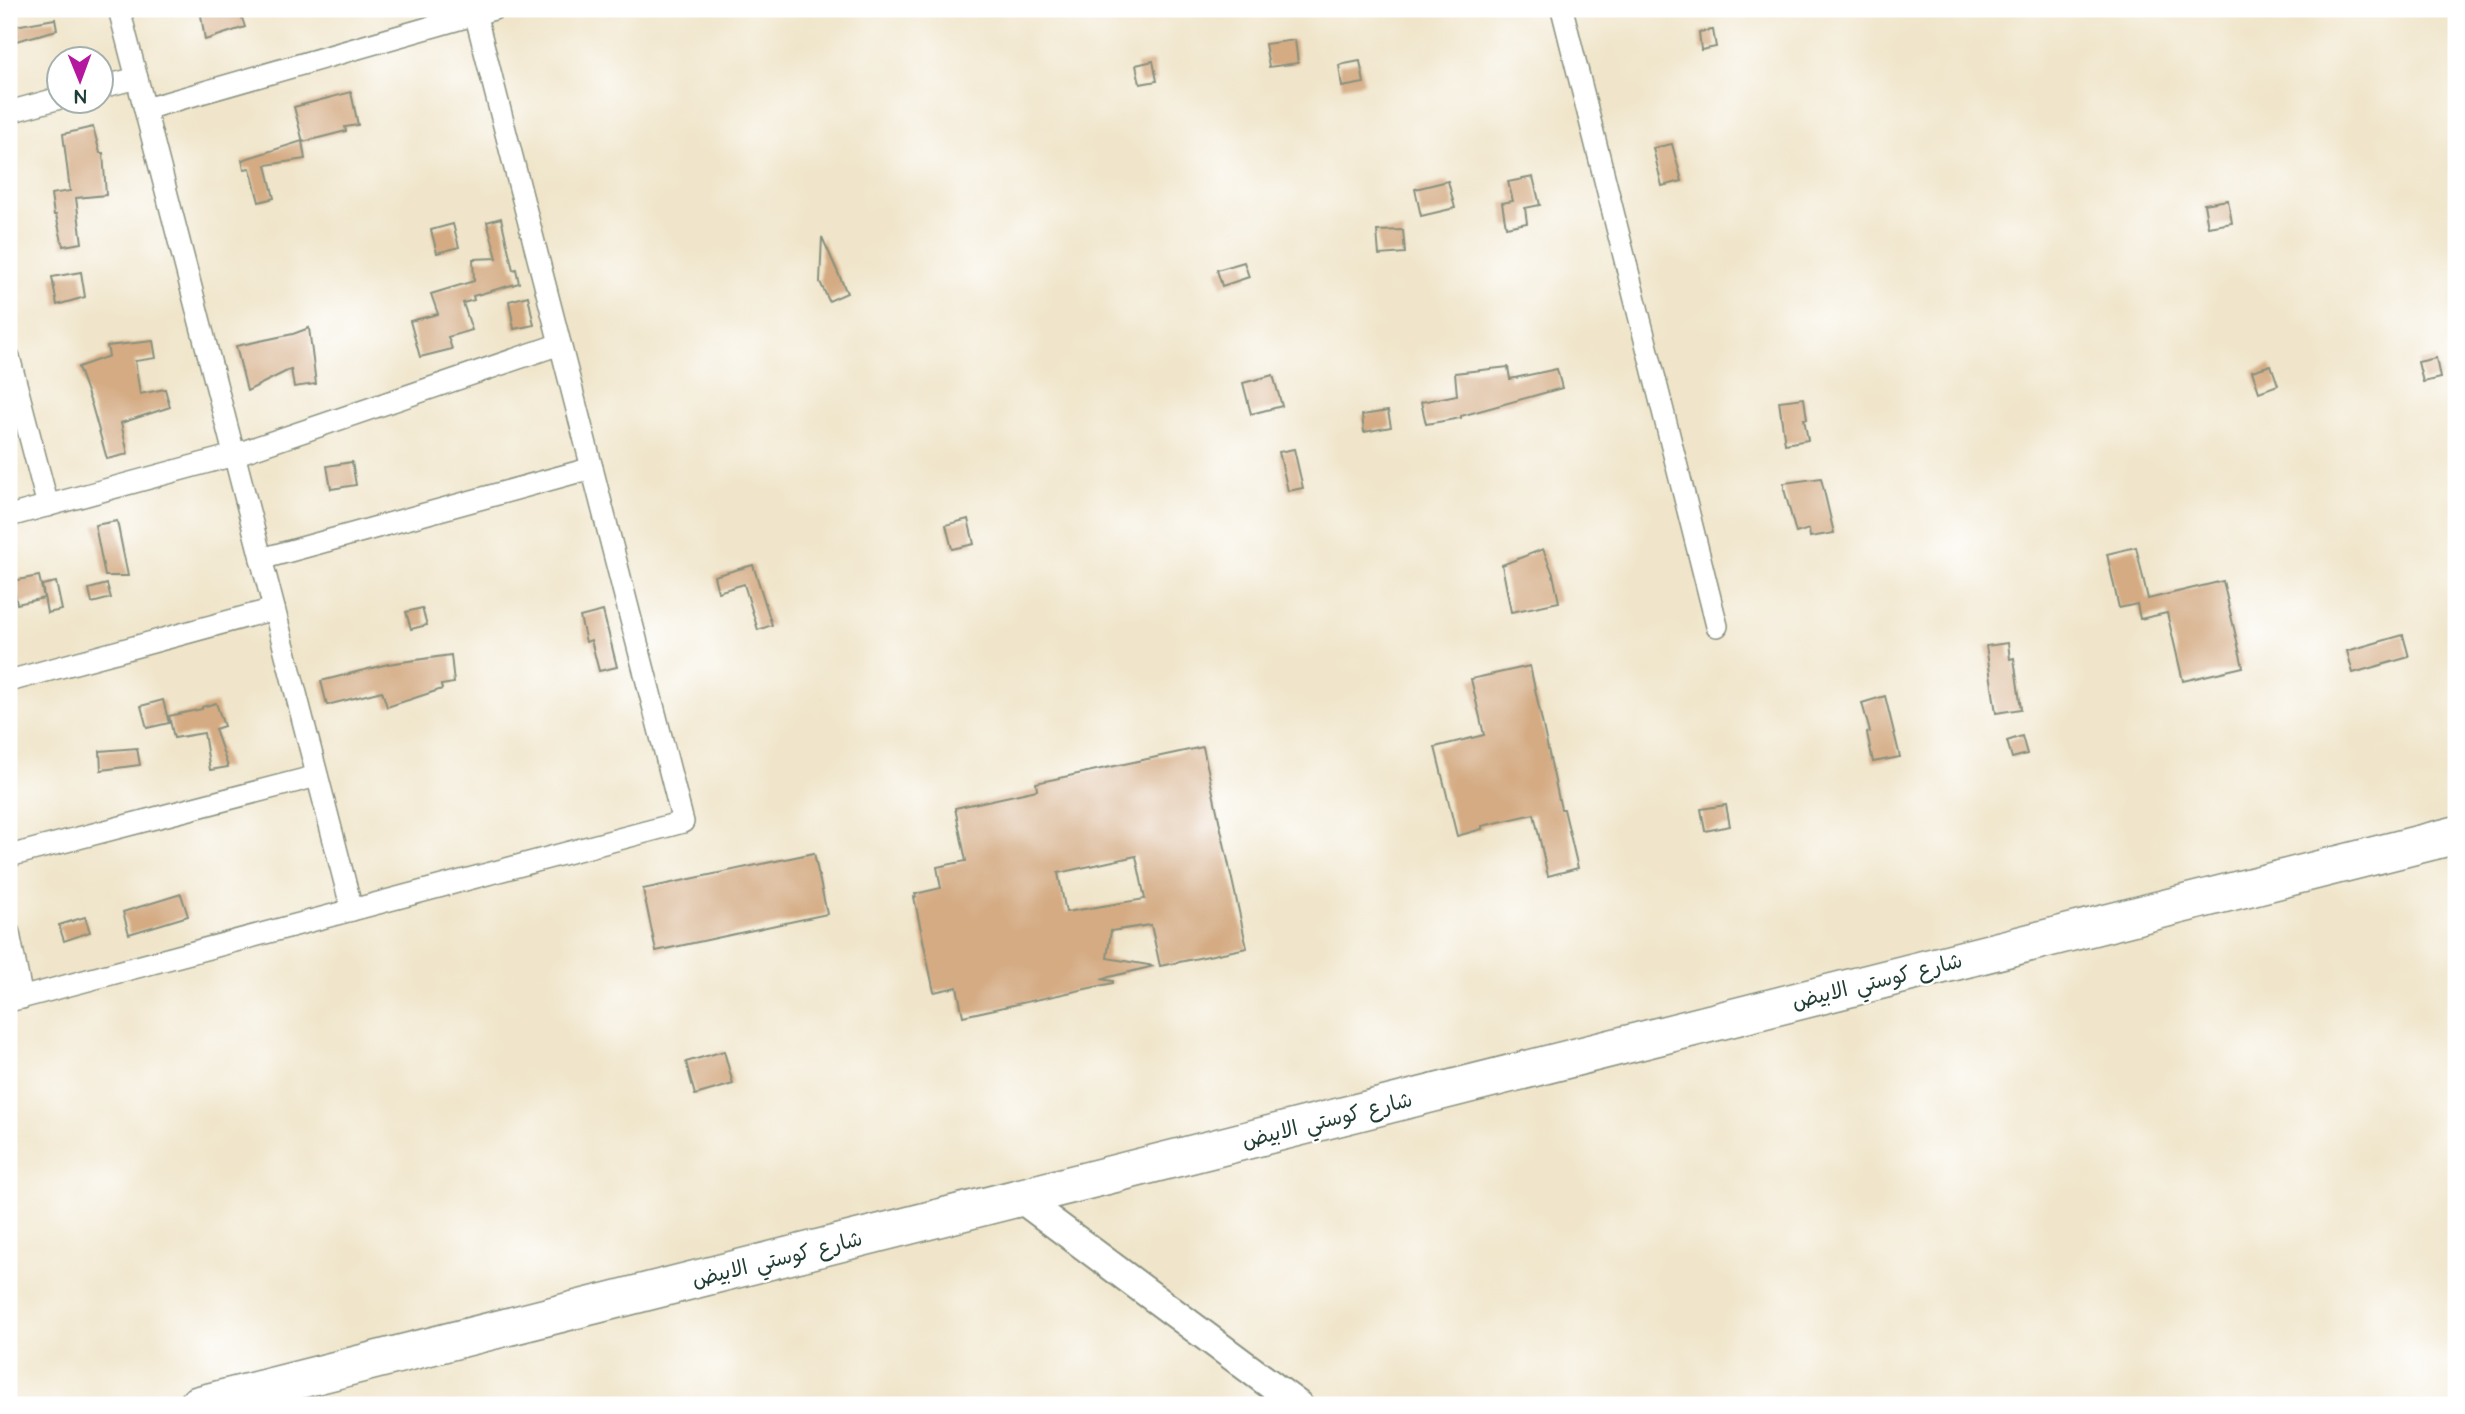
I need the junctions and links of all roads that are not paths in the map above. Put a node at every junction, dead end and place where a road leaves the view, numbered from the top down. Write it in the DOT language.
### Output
graph roads {
  1 [pos="119,9"];
  2 [pos="1562,9"];
  3 [pos="481,11"];
  4 [pos="137,78"];
  5 [pos="116,84"];
  6 [pos="46,102"];
  7 [pos="145,109"];
  8 [pos="9,112"];
  9 [pos="560,344"];
  10 [pos="9,357"];
  11 [pos="234,455"];
  12 [pos="592,468"];
  13 [pos="48,506"];
  14 [pos="9,516"];
  15 [pos="261,559"];
  16 [pos="274,609"];
  17 [pos="1717,626"];
  18 [pos="9,681"];
  19 [pos="317,775"];
  20 [pos="2456,835"];
  21 [pos="9,856"];
  22 [pos="352,910"];
  23 [pos="9,933"];
  24 [pos="15,999"];
  25 [pos="1020,1198"];
  26 [pos="198,1405"];
  27 [pos="1298,1405"];
  1 -- 4 [label="street"];
  2 -- 17 [label="street"];
  3 -- 7 [label="street"];
  3 -- 9 [label="street"];
  4 -- 5 [label="street"];
  4 -- 7 [label="street"];
  6 -- 8 [label="street"];
  7 -- 11 [label="street"];
  9 -- 11 [label="street"];
  9 -- 12 [label="street"];
  10 -- 13 [label="street"];
  11 -- 13 [label="street"];
  11 -- 15 [label="street"];
  12 -- 15 [label="street"];
  12 -- 22 [label="street"];
  13 -- 14 [label="street"];
  15 -- 16 [label="street"];
  16 -- 18 [label="street"];
  16 -- 19 [label="street"];
  19 -- 21 [label="street"];
  19 -- 22 [label="street"];
  20 -- 25 [label="highway, شارع كوستي الابيض"];
  22 -- 24 [label="street"];
  23 -- 24 [label="street"];
  25 -- 26 [label="highway, شارع كوستي الابيض"];
  25 -- 27 [label="street"];
}
